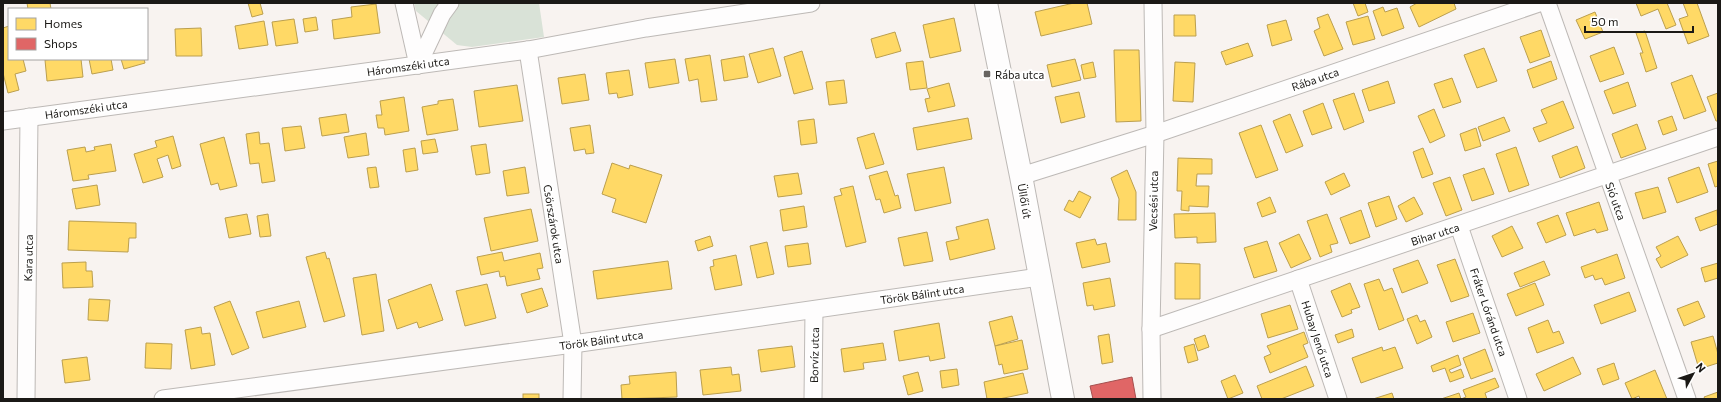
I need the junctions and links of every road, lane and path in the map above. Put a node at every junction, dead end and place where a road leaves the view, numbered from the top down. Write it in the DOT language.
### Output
graph roads {
  1 [pos="404,3"];
  2 [pos="450,3"];
  3 [pos="811,3"];
  4 [pos="986,3"];
  5 [pos="1153,3"];
  6 [pos="1539,3"];
  7 [pos="1547,3"];
  8 [pos="528,50"];
  9 [pos="418,65"];
  10 [pos="29,117"];
  11 [pos="3,121"];
  12 [pos="1155,134"];
  13 [pos="1718,137"];
  14 [pos="1607,175"];
  15 [pos="1021,176"];
  16 [pos="1459,226"];
  17 [pos="1039,277"];
  18 [pos="1298,279"];
  19 [pos="814,310"];
  20 [pos="1151,329"];
  21 [pos="572,344"];
  22 [pos="26,399"];
  23 [pos="163,399"];
  24 [pos="166,399"];
  25 [pos="572,399"];
  26 [pos="813,399"];
  27 [pos="1062,399"];
  28 [pos="1152,399"];
  29 [pos="1338,399"];
  30 [pos="1518,399"];
  31 [pos="1687,399"];
  1 -- 9 [label="street"];
  2 -- 9 [label="street"];
  3 -- 8 [label="street, Háromszéki utca"];
  4 -- 15 [label="main road, Üllői út"];
  5 -- 12 [label="street, Vecsési utca"];
  6 -- 12 [label="street, Rába utca"];
  7 -- 14 [label="street, Sió utca"];
  8 -- 9 [label="street, Háromszéki utca"];
  8 -- 21 [label="street, Csörszárok utca"];
  9 -- 10 [label="street, Háromszéki utca"];
  10 -- 11 [label="street, Háromszéki utca"];
  10 -- 22 [label="street, Kara utca"];
  12 -- 15 [label="street, Rába utca"];
  12 -- 20 [label="street, Vecsési utca"];
  13 -- 14 [label="street, Bihar utca"];
  14 -- 16 [label="street, Bihar utca"];
  14 -- 31 [label="street, Sió utca"];
  15 -- 17 [label="main road, Üllői út"];
  16 -- 18 [label="street, Bihar utca"];
  16 -- 30 [label="street, Fráter Lóránd utca"];
  17 -- 19 [label="street, Török Bálint utca"];
  17 -- 27 [label="main road, Üllői út"];
  18 -- 20 [label="street, Bihar utca"];
  18 -- 29 [label="street, Hubay Jenő utca"];
  19 -- 21 [label="street, Török Bálint utca"];
  19 -- 26 [label="street, Borvíz utca"];
  20 -- 28 [label="street, Vecsési utca"];
  21 -- 24 [label="street, Török Bálint utca"];
  21 -- 25 [label="street, Csörszárok utca"];
  23 -- 24 [label="street, Török Bálint utca"];
}
